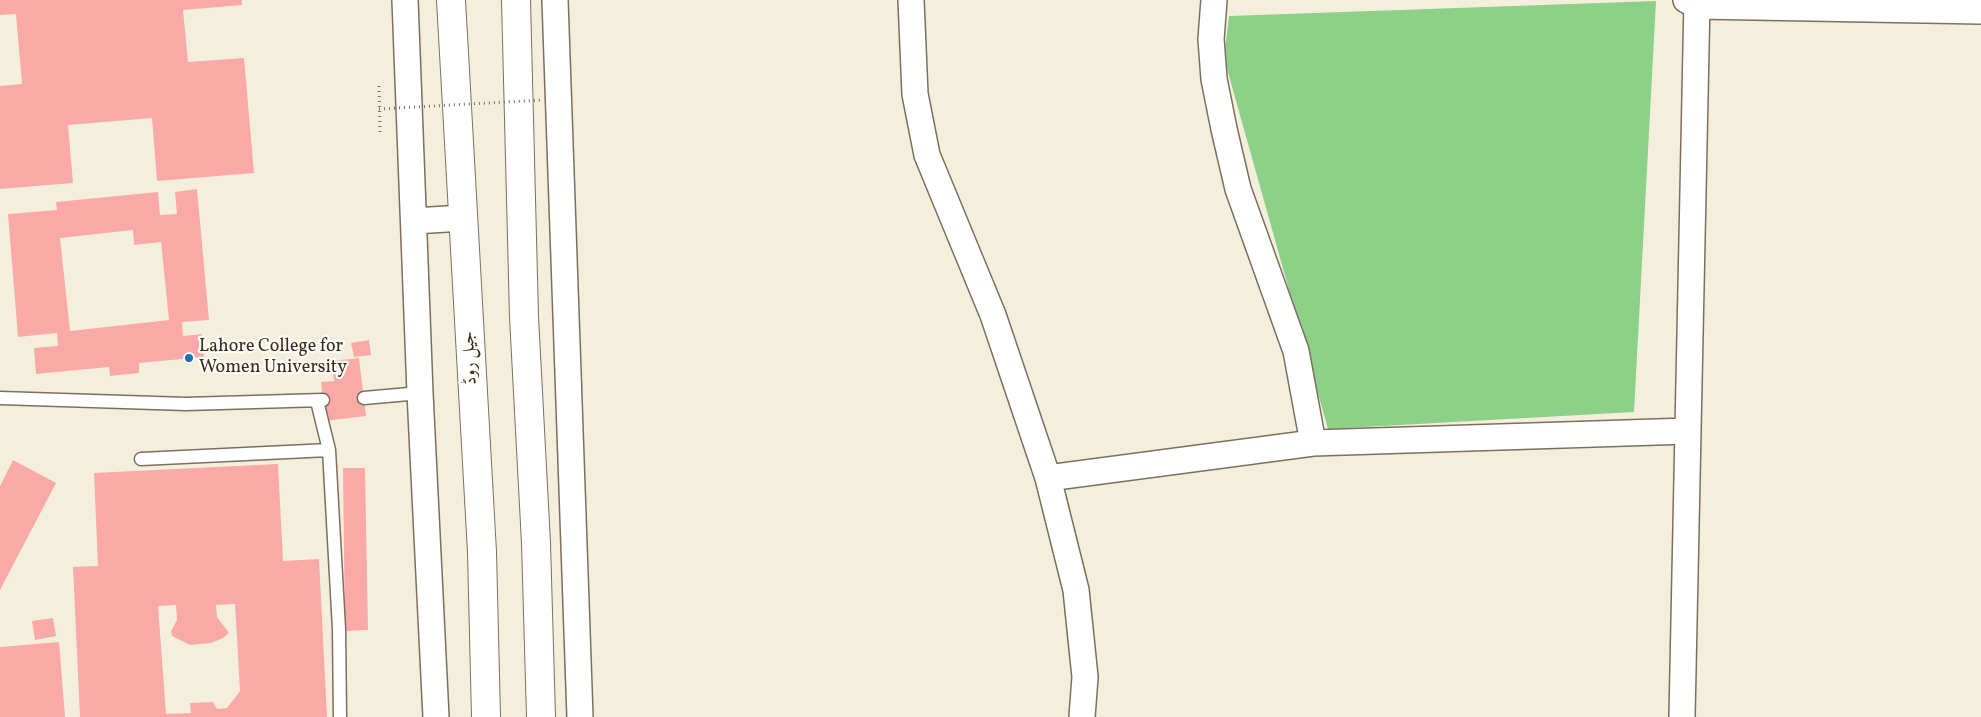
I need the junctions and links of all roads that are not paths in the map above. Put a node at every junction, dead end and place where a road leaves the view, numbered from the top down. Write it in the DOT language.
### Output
graph roads {
  1 [pos="405,0"];
  2 [pos="451,0"];
  3 [pos="516,0"];
  4 [pos="555,0"];
  5 [pos="911,0"];
  6 [pos="1214,0"];
  7 [pos="1693,2"];
  8 [pos="1981,11"];
  9 [pos="463,218"];
  10 [pos="414,221"];
  11 [pos="420,393"];
  12 [pos="0,395"];
  13 [pos="364,398"];
  14 [pos="1688,431"];
  15 [pos="1313,443"];
  16 [pos="329,450"];
  17 [pos="141,459"];
  18 [pos="1048,478"];
  19 [pos="340,717"];
  20 [pos="436,717"];
  21 [pos="486,717"];
  22 [pos="541,717"];
  23 [pos="580,717"];
  24 [pos="1082,717"];
  25 [pos="1682,717"];
  1 -- 10 [label="street"];
  2 -- 9 [label="main road, جیل روڈ"];
  3 -- 22 [label="main road"];
  4 -- 23 [label="street"];
  5 -- 18 [label="street"];
  6 -- 15 [label="street"];
  7 -- 8 [label="street"];
  7 -- 14 [label="street"];
  9 -- 10 [label="street"];
  9 -- 21 [label="main road, جیل روڈ"];
  10 -- 11 [label="street"];
  11 -- 13 [label="lane"];
  11 -- 20 [label="street"];
  12 -- 16 [label="lane"];
  14 -- 15 [label="street"];
  14 -- 25 [label="street"];
  15 -- 18 [label="street"];
  16 -- 17 [label="lane"];
  16 -- 19 [label="lane"];
  18 -- 24 [label="street"];
}
